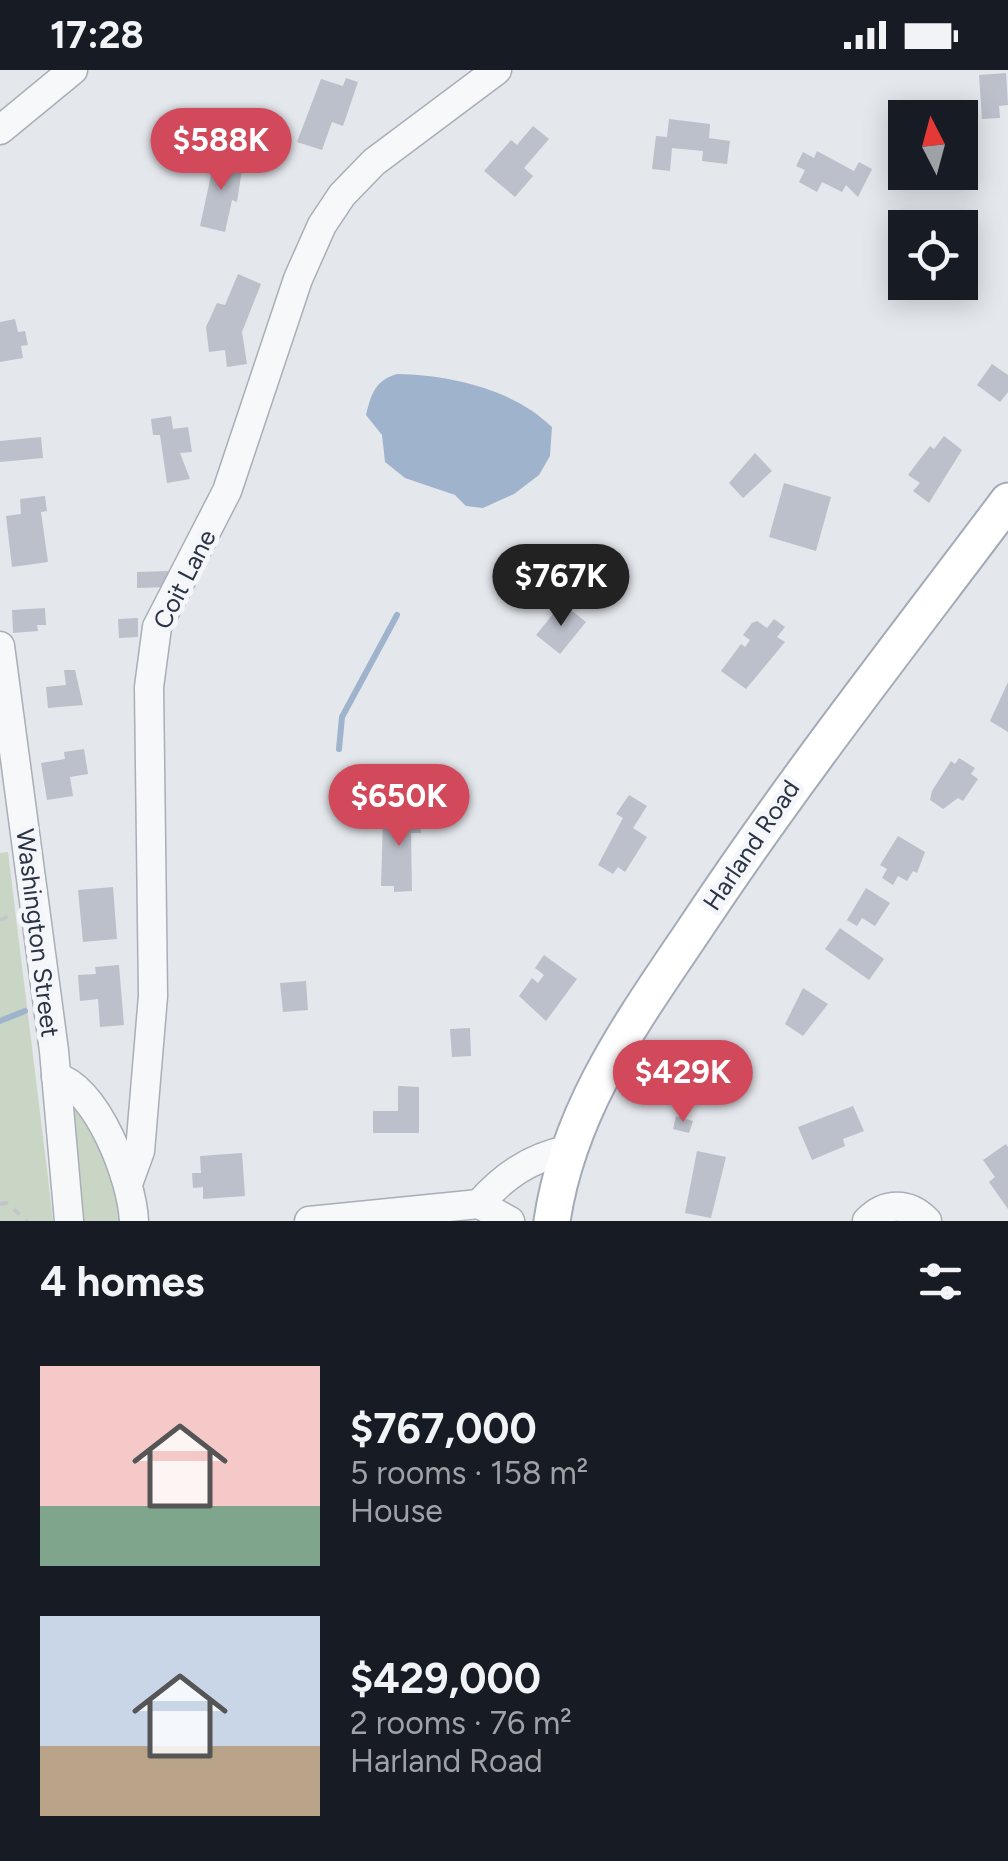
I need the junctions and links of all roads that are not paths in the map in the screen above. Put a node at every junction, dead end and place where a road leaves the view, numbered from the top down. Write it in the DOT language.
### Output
graph roads {
  1 [pos="73,70"];
  2 [pos="497,70"];
  3 [pos="0,130"];
  4 [pos="1008,501"];
  5 [pos="0,646"];
  6 [pos="56,1077"];
  7 [pos="567,1150"];
  8 [pos="128,1184"];
  9 [pos="479,1204"];
  10 [pos="69,1221"];
  11 [pos="134,1221"];
  12 [pos="309,1221"];
  13 [pos="510,1221"];
  14 [pos="552,1221"];
  15 [pos="866,1221"];
  16 [pos="927,1221"];
  1 -- 3 [label="street"];
  2 -- 8 [label="street, Coit Lane"];
  4 -- 7 [label="main road, Harland Road"];
  5 -- 6 [label="street, Washington Street"];
  6 -- 8 [label="street"];
  6 -- 10 [label="street, Washington Street"];
  7 -- 9 [label="street"];
  7 -- 14 [label="main road, Harland Road"];
  8 -- 11 [label="street"];
  9 -- 12 [label="street"];
  9 -- 13 [label="street"];
  15 -- 16 [label="street"];
}
